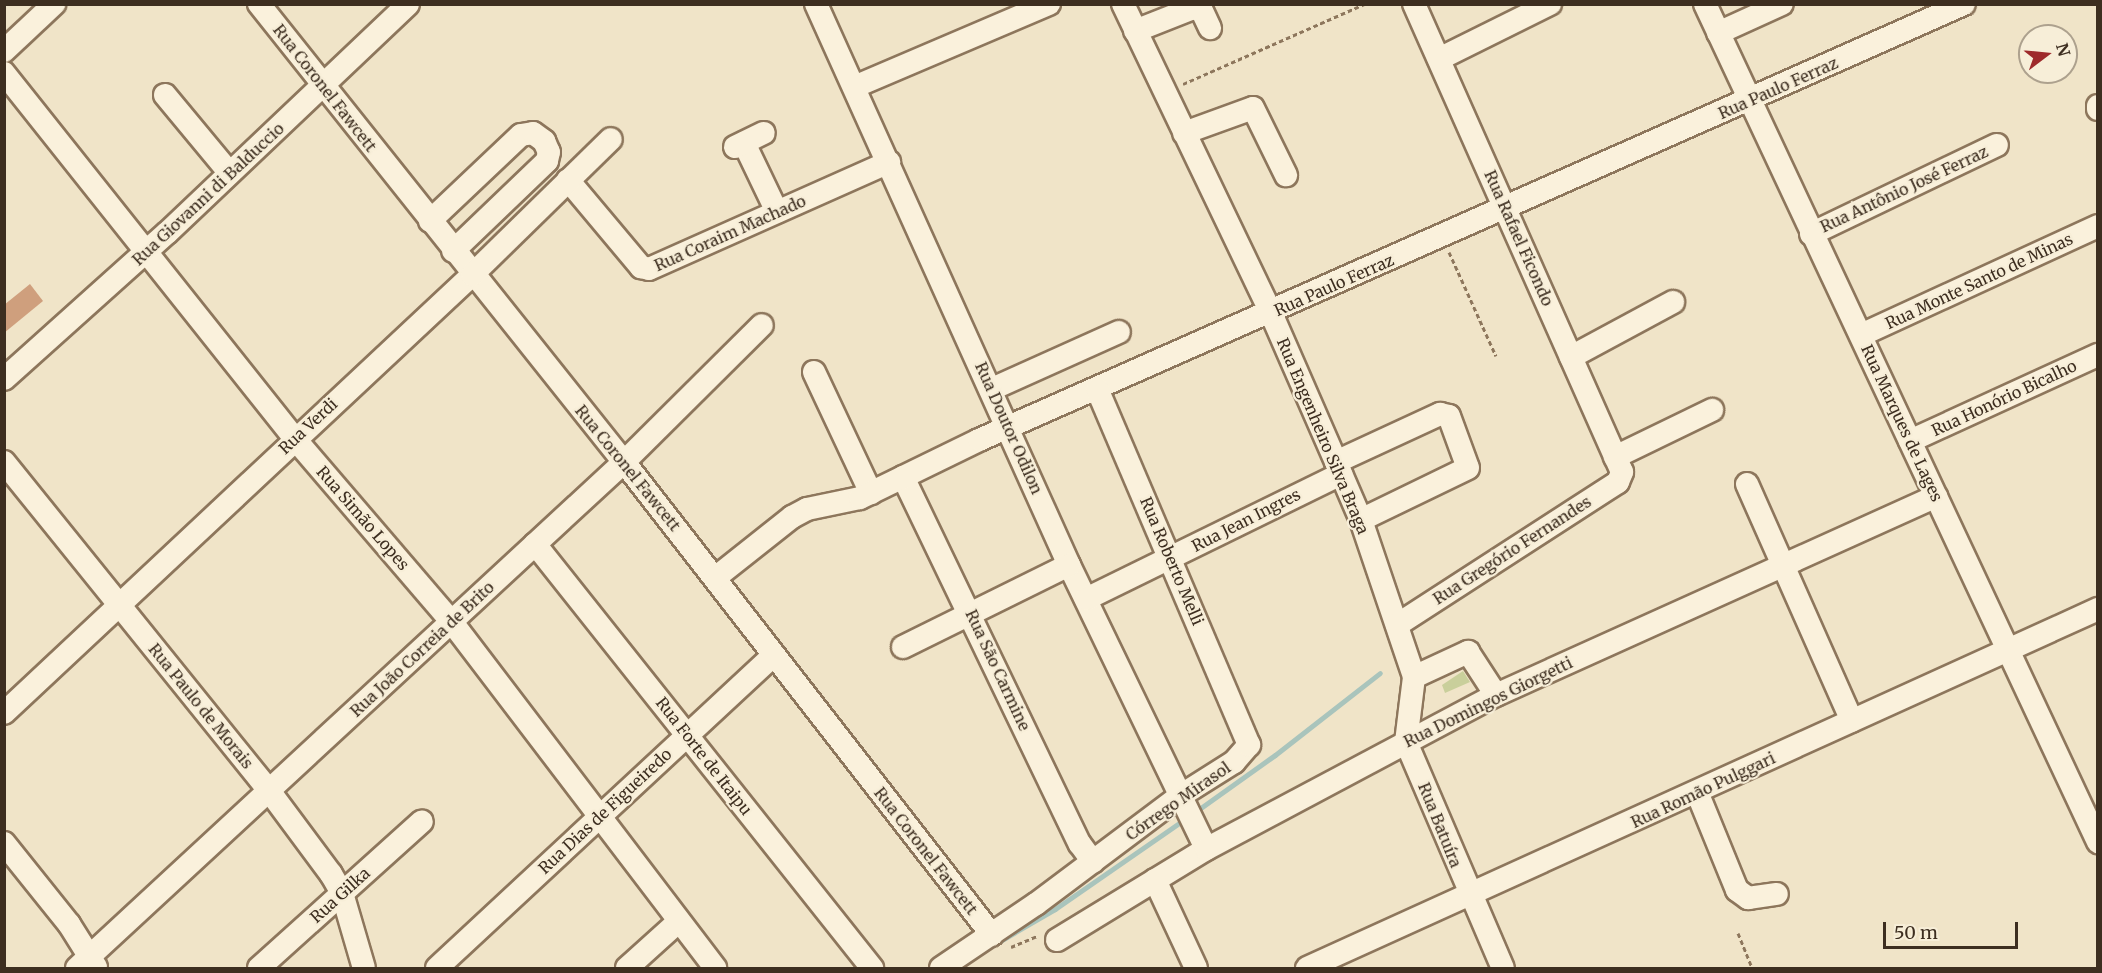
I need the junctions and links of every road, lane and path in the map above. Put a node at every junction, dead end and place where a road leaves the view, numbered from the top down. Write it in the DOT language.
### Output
graph roads {
  1 [pos="54,4"];
  2 [pos="259,4"];
  3 [pos="408,4"];
  4 [pos="816,4"];
  5 [pos="1048,4"];
  6 [pos="1122,4"];
  7 [pos="1364,4"];
  8 [pos="1414,4"];
  9 [pos="1550,4"];
  10 [pos="1704,4"];
  11 [pos="1782,4"];
  12 [pos="1964,4"];
  13 [pos="1210,28"];
  14 [pos="1135,31"];
  15 [pos="1718,33"];
  16 [pos="4,51"];
  17 [pos="1439,59"];
  18 [pos="4,73"];
  19 [pos="324,85"];
  20 [pos="854,87"];
  21 [pos="1165,92"];
  22 [pos="165,95"];
  23 [pos="1749,101"];
  24 [pos="764,133"];
  25 [pos="1184,133"];
  26 [pos="611,139"];
  27 [pos="1997,145"];
  28 [pos="889,162"];
  29 [pos="229,172"];
  30 [pos="1286,175"];
  31 [pos="568,180"];
  32 [pos="1506,208"];
  33 [pos="777,212"];
  34 [pos="430,221"];
  35 [pos="2097,226"];
  36 [pos="1811,234"];
  37 [pos="1442,237"];
  38 [pos="146,252"];
  39 [pos="453,252"];
  40 [pos="472,275"];
  41 [pos="1673,302"];
  42 [pos="1271,313"];
  43 [pos="762,325"];
  44 [pos="1119,332"];
  45 [pos="1861,335"];
  46 [pos="1496,356"];
  47 [pos="1571,357"];
  48 [pos="2097,357"];
  49 [pos="814,372"];
  50 [pos="4,379"];
  51 [pos="992,389"];
  52 [pos="1097,389"];
  53 [pos="1712,410"];
  54 [pos="1008,428"];
  55 [pos="295,439"];
  56 [pos="1910,441"];
  57 [pos="4,462"];
  58 [pos="624,462"];
  59 [pos="1618,464"];
  60 [pos="1338,468"];
  61 [pos="903,477"];
  62 [pos="1747,484"];
  63 [pos="871,493"];
  64 [pos="1936,496"];
  65 [pos="1361,520"];
  66 [pos="535,544"];
  67 [pos="1171,560"];
  68 [pos="1069,565"];
  69 [pos="1782,566"];
  70 [pos="716,578"];
  71 [pos="1086,599"];
  72 [pos="119,604"];
  73 [pos="2097,609"];
  74 [pos="971,613"];
  75 [pos="451,621"];
  76 [pos="1397,625"];
  77 [pos="903,646"];
  78 [pos="2006,650"];
  79 [pos="774,654"];
  80 [pos="1414,676"];
  81 [pos="1496,695"];
  82 [pos="4,713"];
  83 [pos="1852,721"];
  84 [pos="1246,733"];
  85 [pos="687,735"];
  86 [pos="1406,742"];
  87 [pos="270,792"];
  88 [pos="1697,792"];
  89 [pos="1182,800"];
  90 [pos="597,817"];
  91 [pos="422,822"];
  92 [pos="2097,842"];
  93 [pos="4,843"];
  94 [pos="1206,849"];
  95 [pos="1093,862"];
  96 [pos="1155,880"];
  97 [pos="342,893"];
  98 [pos="1778,894"];
  99 [pos="1470,896"];
  100 [pos="679,921"];
  101 [pos="1738,933"];
  102 [pos="1057,940"];
  103 [pos="997,943"];
  104 [pos="88,964"];
  105 [pos="259,969"];
  106 [pos="364,969"];
  107 [pos="437,969"];
  108 [pos="627,969"];
  109 [pos="716,969"];
  110 [pos="872,969"];
  111 [pos="941,969"];
  112 [pos="1196,969"];
  113 [pos="1307,969"];
  114 [pos="1503,969"];
  115 [pos="1752,969"];
  1 -- 16 [label="street"];
  2 -- 19 [label="street, Rua Coronel Fawcett"];
  3 -- 19 [label="street, Rua Giovanni di Balduccio"];
  4 -- 20 [label="street, Rua Doutor Odilon"];
  5 -- 20 [label="street"];
  6 -- 14 [label="street, Rua Engenheiro Silva Braga"];
  7 -- 21 [label="path"];
  8 -- 17 [label="street, Rua Rafael Ficondo"];
  9 -- 17 [label="street"];
  10 -- 15 [label="street, Rua Marques de Lages"];
  11 -- 15 [label="street"];
  12 -- 23 [label="street, Rua Paulo Ferraz"];
  13 -- 14 [label="street"];
  14 -- 21 [label="street, Rua Engenheiro Silva Braga"];
  15 -- 23 [label="street, Rua Marques de Lages"];
  17 -- 32 [label="street, Rua Rafael Ficondo"];
  18 -- 38 [label="street, Rua Simão Lopes"];
  19 -- 29 [label="street, Rua Giovanni di Balduccio"];
  19 -- 34 [label="street, Rua Coronel Fawcett"];
  20 -- 28 [label="street, Rua Doutor Odilon"];
  21 -- 25 [label="street, Rua Engenheiro Silva Braga"];
  22 -- 29 [label="street"];
  23 -- 32 [label="street, Rua Paulo Ferraz"];
  23 -- 36 [label="street, Rua Marques de Lages"];
  24 -- 33 [label="street"];
  25 -- 30 [label="street"];
  25 -- 42 [label="street, Rua Engenheiro Silva Braga"];
  26 -- 31 [label="street, Rua Verdi"];
  27 -- 36 [label="street, Rua Antônio José Ferraz"];
  28 -- 33 [label="street, Rua Coraim Machado"];
  28 -- 51 [label="street, Rua Doutor Odilon"];
  29 -- 38 [label="street, Rua Giovanni di Balduccio"];
  31 -- 33 [label="street, Rua Coraim Machado"];
  31 -- 40 [label="street, Rua Verdi"];
  32 -- 37 [label="street, Rua Paulo Ferraz"];
  32 -- 47 [label="street, Rua Rafael Ficondo"];
  34 -- 39 [label="street, Rua Coronel Fawcett"];
  34 -- 39 [label="street"];
  35 -- 45 [label="street, Rua Monte Santo de Minas"];
  36 -- 45 [label="street, Rua Marques de Lages"];
  37 -- 42 [label="street, Rua Paulo Ferraz"];
  37 -- 46 [label="path"];
  38 -- 50 [label="street, Rua Giovanni di Balduccio"];
  38 -- 55 [label="street, Rua Simão Lopes"];
  39 -- 40 [label="street, Rua Coronel Fawcett"];
  40 -- 55 [label="street, Rua Verdi"];
  40 -- 58 [label="street, Rua Coronel Fawcett"];
  41 -- 47 [label="street"];
  42 -- 52 [label="street, Rua Paulo Ferraz"];
  42 -- 60 [label="street, Rua Engenheiro Silva Braga"];
  43 -- 58 [label="street, Rua João Correia de Brito"];
  44 -- 51 [label="street"];
  45 -- 56 [label="street, Rua Marques de Lages"];
  47 -- 59 [label="street, Rua Rafael Ficondo"];
  48 -- 56 [label="street, Rua Honório Bicalho"];
  49 -- 63 [label="street"];
  51 -- 54 [label="street, Rua Doutor Odilon"];
  52 -- 54 [label="street, Rua Paulo Ferraz"];
  52 -- 67 [label="street, Rua Roberto Melli"];
  53 -- 59 [label="street"];
  54 -- 61 [label="street, Rua Paulo Ferraz"];
  54 -- 68 [label="street, Rua Doutor Odilon"];
  55 -- 72 [label="street, Rua Verdi"];
  55 -- 75 [label="street, Rua Simão Lopes"];
  56 -- 64 [label="street, Rua Marques de Lages"];
  57 -- 72 [label="street, Rua Paulo de Morais"];
  58 -- 66 [label="street, Rua João Correia de Brito"];
  58 -- 70 [label="street, Rua Coronel Fawcett"];
  59 -- 76 [label="street, Rua Gregório Fernandes"];
  60 -- 65 [label="street, Rua Engenheiro Silva Braga"];
  60 -- 65 [label="street, Rua Jean Ingres"];
  60 -- 67 [label="street, Rua Jean Ingres"];
  61 -- 63 [label="street, Rua Paulo Ferraz"];
  61 -- 74 [label="street, Rua São Carmine"];
  62 -- 69 [label="street"];
  63 -- 70 [label="street, Rua Paulo Ferraz"];
  64 -- 69 [label="street, Rua Domingos Giorgetti"];
  64 -- 78 [label="street, Rua Marques de Lages"];
  65 -- 76 [label="street, Rua Engenheiro Silva Braga"];
  66 -- 75 [label="street, Rua João Correia de Brito"];
  66 -- 85 [label="street, Rua Forte de Itaipu"];
  67 -- 71 [label="street, Rua Jean Ingres"];
  67 -- 84 [label="street, Rua Roberto Melli"];
  68 -- 71 [label="street, Rua Doutor Odilon"];
  68 -- 74 [label="street"];
  69 -- 81 [label="street, Rua Domingos Giorgetti"];
  69 -- 83 [label="street"];
  70 -- 79 [label="street, Rua Coronel Fawcett"];
  71 -- 89 [label="street, Rua Doutor Odilon"];
  72 -- 82 [label="street, Rua Verdi"];
  72 -- 87 [label="street, Rua Paulo de Morais"];
  73 -- 78 [label="street, Rua Romão Pulggari"];
  74 -- 77 [label="street"];
  74 -- 95 [label="street, Rua São Carmine"];
  75 -- 87 [label="street, Rua João Correia de Brito"];
  75 -- 90 [label="street, Rua Simão Lopes"];
  76 -- 80 [label="street, Rua Engenheiro Silva Braga"];
  78 -- 83 [label="street, Rua Romão Pulggari"];
  78 -- 92 [label="street, Rua Marques de Lages"];
  79 -- 85 [label="street, Rua Dias de Figueiredo"];
  79 -- 103 [label="street, Rua Coronel Fawcett"];
  80 -- 81 [label="street"];
  80 -- 86 [label="street, Rua Batuíra"];
  81 -- 86 [label="street, Rua Domingos Giorgetti"];
  83 -- 88 [label="street, Rua Romão Pulggari"];
  84 -- 89 [label="street, Córrego Mirasol"];
  85 -- 90 [label="street, Rua Dias de Figueiredo"];
  85 -- 110 [label="street, Rua Forte de Itaipu"];
  86 -- 94 [label="street, Rua Domingos Giorgetti"];
  86 -- 99 [label="street, Rua Batuíra"];
  87 -- 97 [label="street, Rua Paulo de Morais"];
  87 -- 104 [label="street, Rua João Correia de Brito"];
  88 -- 98 [label="street"];
  88 -- 99 [label="street, Rua Romão Pulggari"];
  89 -- 94 [label="street, Rua Doutor Odilon"];
  89 -- 95 [label="street, Córrego Mirasol"];
  90 -- 100 [label="street, Rua Simão Lopes"];
  90 -- 107 [label="street, Rua Dias de Figueiredo"];
  91 -- 97 [label="street, Rua Gilka"];
  93 -- 104 [label="street"];
  94 -- 96 [label="street, Rua Domingos Giorgetti"];
  95 -- 103 [label="street, Córrego Mirasol"];
  96 -- 102 [label="street, Rua Domingos Giorgetti"];
  96 -- 112 [label="street"];
  97 -- 105 [label="street, Rua Gilka"];
  97 -- 106 [label="street, Rua Paulo de Morais"];
  99 -- 113 [label="street, Rua Romão Pulggari"];
  99 -- 114 [label="street, Rua Batuíra"];
  100 -- 108 [label="street"];
  100 -- 109 [label="street, Rua Simão Lopes"];
  101 -- 115 [label="path"];
  102 -- 103 [label="path"];
  103 -- 111 [label="street, Córrego Mirasol"];
}
